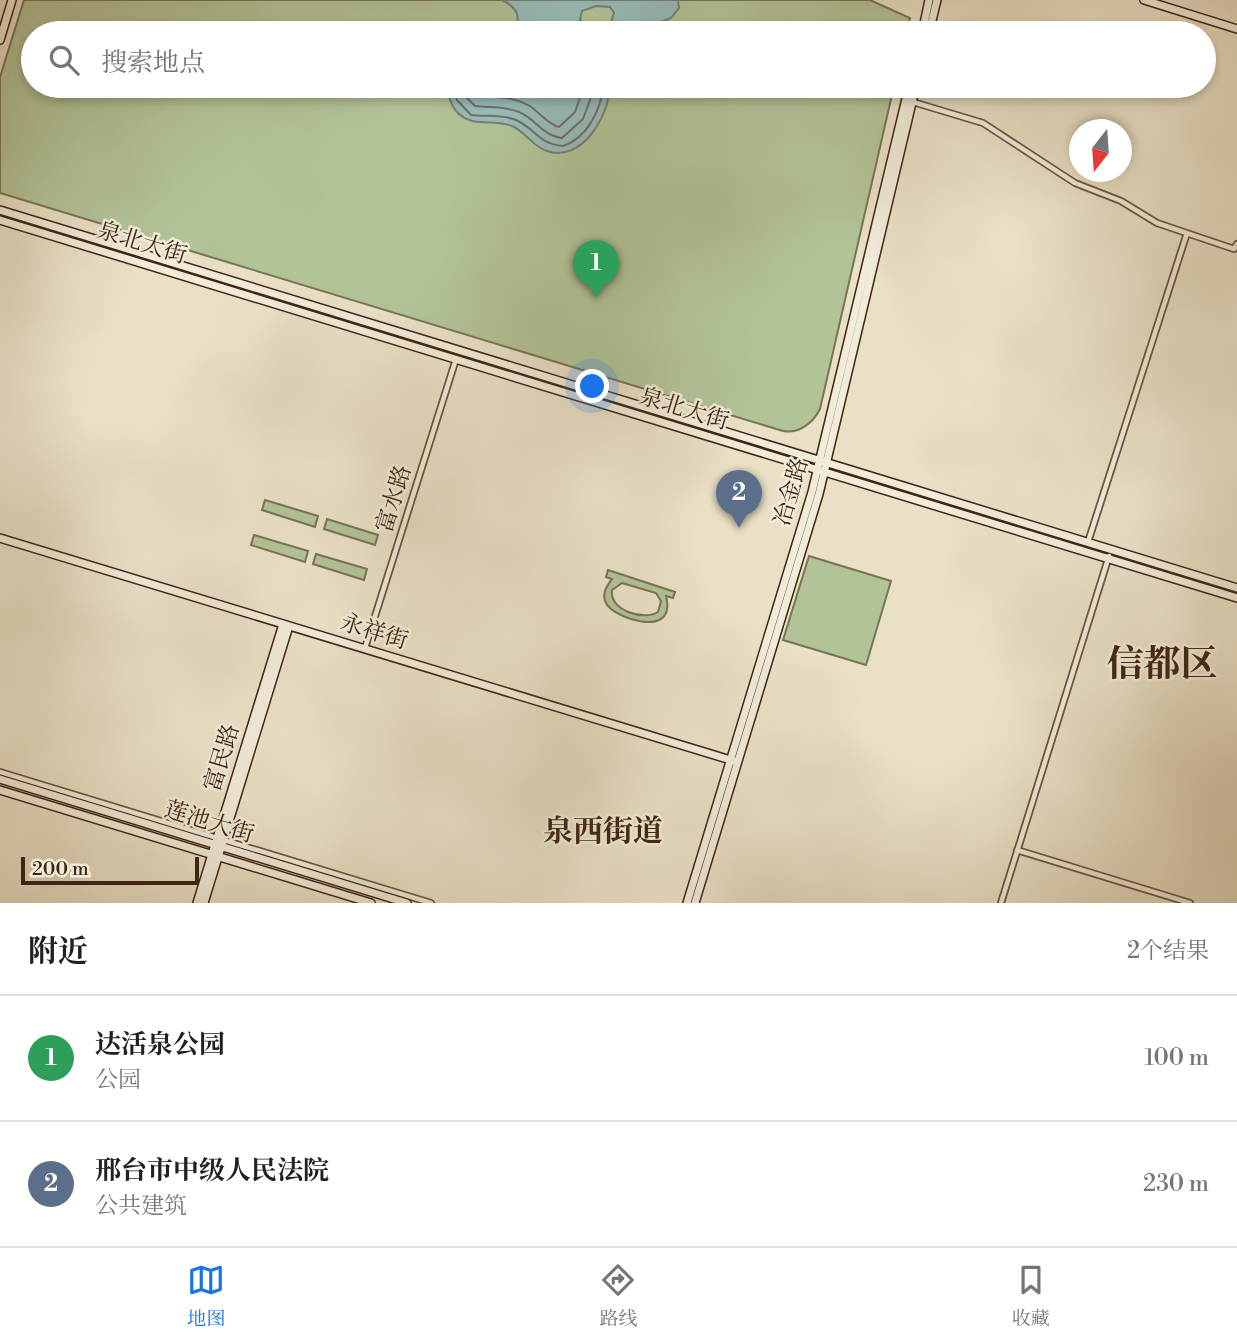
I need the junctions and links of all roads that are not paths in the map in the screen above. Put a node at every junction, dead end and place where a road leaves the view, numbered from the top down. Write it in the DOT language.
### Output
graph roads {
  1 [pos="12,0"];
  2 [pos="929,0"];
  3 [pos="937,0"];
  4 [pos="1144,0"];
  5 [pos="925,21"];
  6 [pos="932,21"];
  7 [pos="1211,21"];
  8 [pos="1216,22"];
  9 [pos="1237,29"];
  10 [pos="0,40"];
  11 [pos="906,98"];
  12 [pos="914,98"];
  13 [pos="913,102"];
  14 [pos="0,210"];
  15 [pos="0,220"];
  16 [pos="1187,233"];
  17 [pos="1237,244"];
  18 [pos="456,359"];
  19 [pos="824,461"];
  20 [pos="821,471"];
  21 [pos="0,538"];
  22 [pos="1088,542"];
  23 [pos="1112,550"];
  24 [pos="1108,559"];
  25 [pos="1237,588"];
  26 [pos="1237,598"];
  27 [pos="286,625"];
  28 [pos="365,649"];
  29 [pos="734,761"];
  30 [pos="0,772"];
  31 [pos="0,779"];
  32 [pos="0,790"];
  33 [pos="219,842"];
  34 [pos="1017,850"];
  35 [pos="215,855"];
  36 [pos="197,903"];
  37 [pos="204,903"];
  38 [pos="371,903"];
  39 [pos="407,903"];
  40 [pos="431,903"];
  41 [pos="687,903"];
  42 [pos="695,903"];
  43 [pos="1001,903"];
  44 [pos="1190,903"];
  1 -- 10 [label="main road"];
  2 -- 5 [label="main road"];
  3 -- 6 [label="main road"];
  4 -- 7 [label="main road"];
  8 -- 9 [label="main road"];
  11 -- 19 [label="main road, 冶金路"];
  12 -- 13 [label="main road, 冶金路"];
  13 -- 16 [label="street"];
  13 -- 19 [label="main road, 冶金路"];
  14 -- 19 [label="main road, 泉北大街"];
  15 -- 18 [label="main road, 泉北大街"];
  16 -- 17 [label="street"];
  16 -- 22 [label="street"];
  18 -- 20 [label="main road, 泉北大街"];
  18 -- 28 [label="street, 富水路"];
  19 -- 20 [label="main road, 冶金路"];
  19 -- 22 [label="main road, 泉北大街"];
  20 -- 24 [label="main road, 泉北大街"];
  20 -- 29 [label="main road, 冶金路"];
  21 -- 27 [label="main road, 永祥街"];
  22 -- 23 [label="main road, 泉北大街"];
  23 -- 24 [label="street"];
  23 -- 25 [label="main road, 泉北大街"];
  24 -- 26 [label="main road, 泉北大街"];
  24 -- 34 [label="street"];
  27 -- 28 [label="main road, 永祥街"];
  27 -- 33 [label="main road, 富民路"];
  28 -- 29 [label="main road, 永祥街"];
  29 -- 41 [label="main road, 冶金路"];
  29 -- 42 [label="main road, 冶金路"];
  30 -- 33 [label="street"];
  31 -- 33 [label="main road, 莲池大街"];
  32 -- 35 [label="main road, 莲池大街"];
  33 -- 35 [label="main road, 富民路"];
  33 -- 39 [label="main road, 莲池大街"];
  33 -- 40 [label="street"];
  34 -- 43 [label="street"];
  34 -- 44 [label="street"];
  35 -- 36 [label="main road, 富民路"];
  35 -- 37 [label="main road, 富民路"];
  35 -- 38 [label="main road, 莲池大街"];
}
